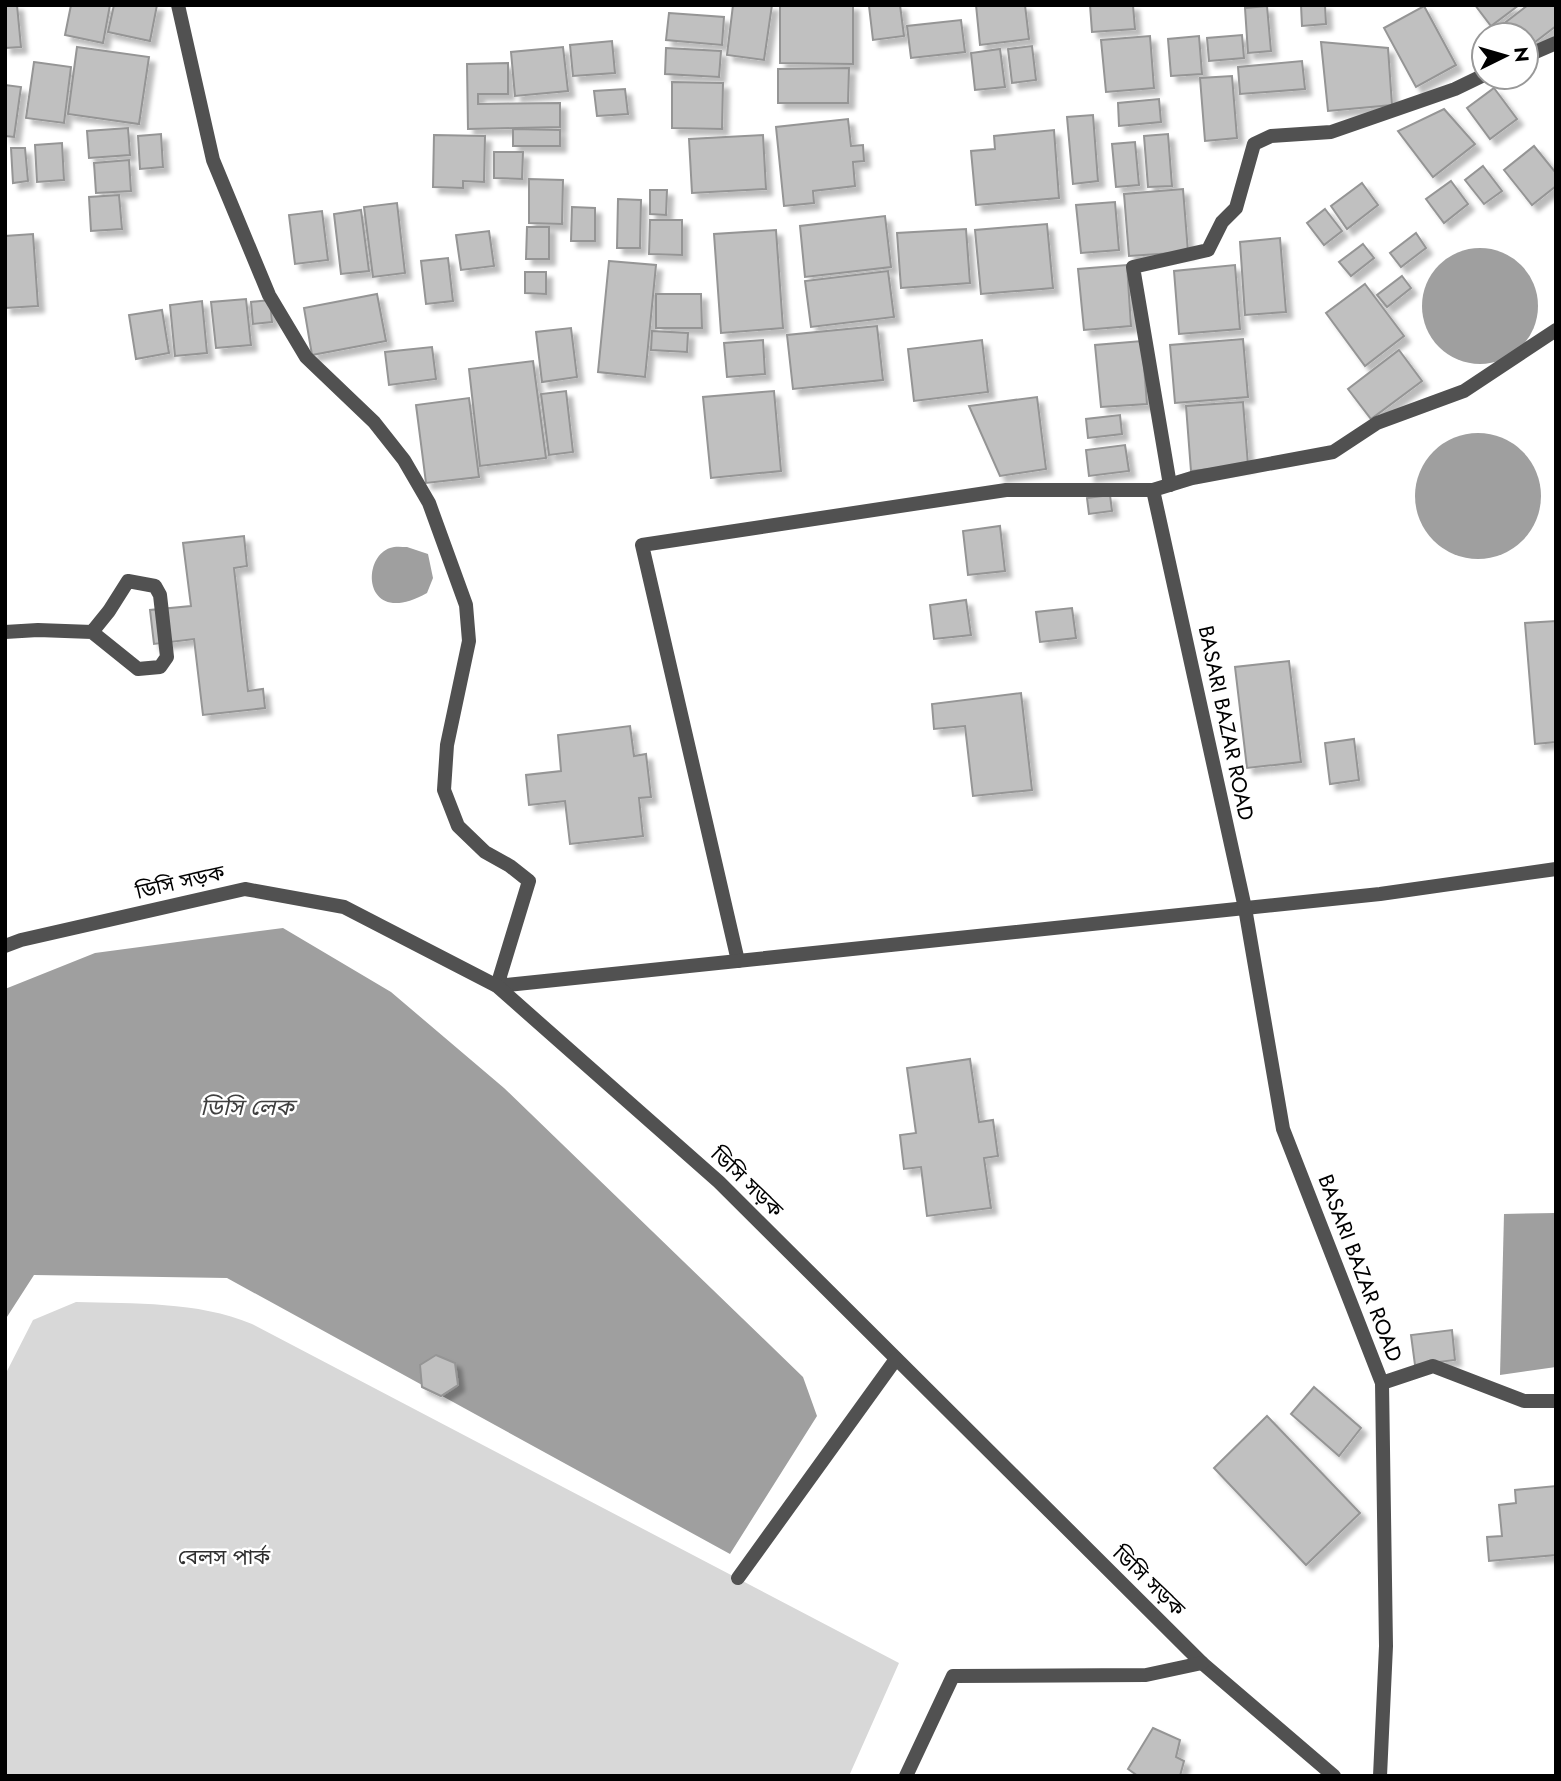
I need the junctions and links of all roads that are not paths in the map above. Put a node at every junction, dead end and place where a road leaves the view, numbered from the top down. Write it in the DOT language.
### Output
graph roads {
  1 [pos="178,5"];
  2 [pos="1470,82"];
  3 [pos="1556,330"];
  4 [pos="1170,485"];
  5 [pos="1153,490"];
  6 [pos="5,632"];
  7 [pos="92,632"];
  8 [pos="1556,869"];
  9 [pos="1245,908"];
  10 [pos="5,946"];
  11 [pos="738,961"];
  12 [pos="497,986"];
  13 [pos="897,1359"];
  14 [pos="1382,1383"];
  15 [pos="1556,1401"];
  16 [pos="738,1578"];
  17 [pos="1202,1663"];
  18 [pos="906,1776"];
  19 [pos="1334,1776"];
  20 [pos="1380,1776"];
  1 -- 12 [label="street"];
  2 -- 4 [label="street"];
  3 -- 4 [label="street"];
  4 -- 5 [label="street"];
  5 -- 9 [label="street, BASARI BAZAR ROAD"];
  5 -- 11 [label="street"];
  6 -- 7 [label="street"];
  7 -- 7 [label="street"];
  8 -- 9 [label="street"];
  9 -- 11 [label="street"];
  9 -- 14 [label="street, BASARI BAZAR ROAD"];
  10 -- 12 [label="street, ডিসি সড়ক"];
  11 -- 12 [label="street"];
  12 -- 13 [label="street, ডিসি সড়ক"];
  13 -- 16 [label="street"];
  13 -- 17 [label="street, ডিসি সড়ক"];
  14 -- 15 [label="street"];
  14 -- 20 [label="street"];
  17 -- 18 [label="street"];
  17 -- 19 [label="street, ডিসি সড়ক"];
}
